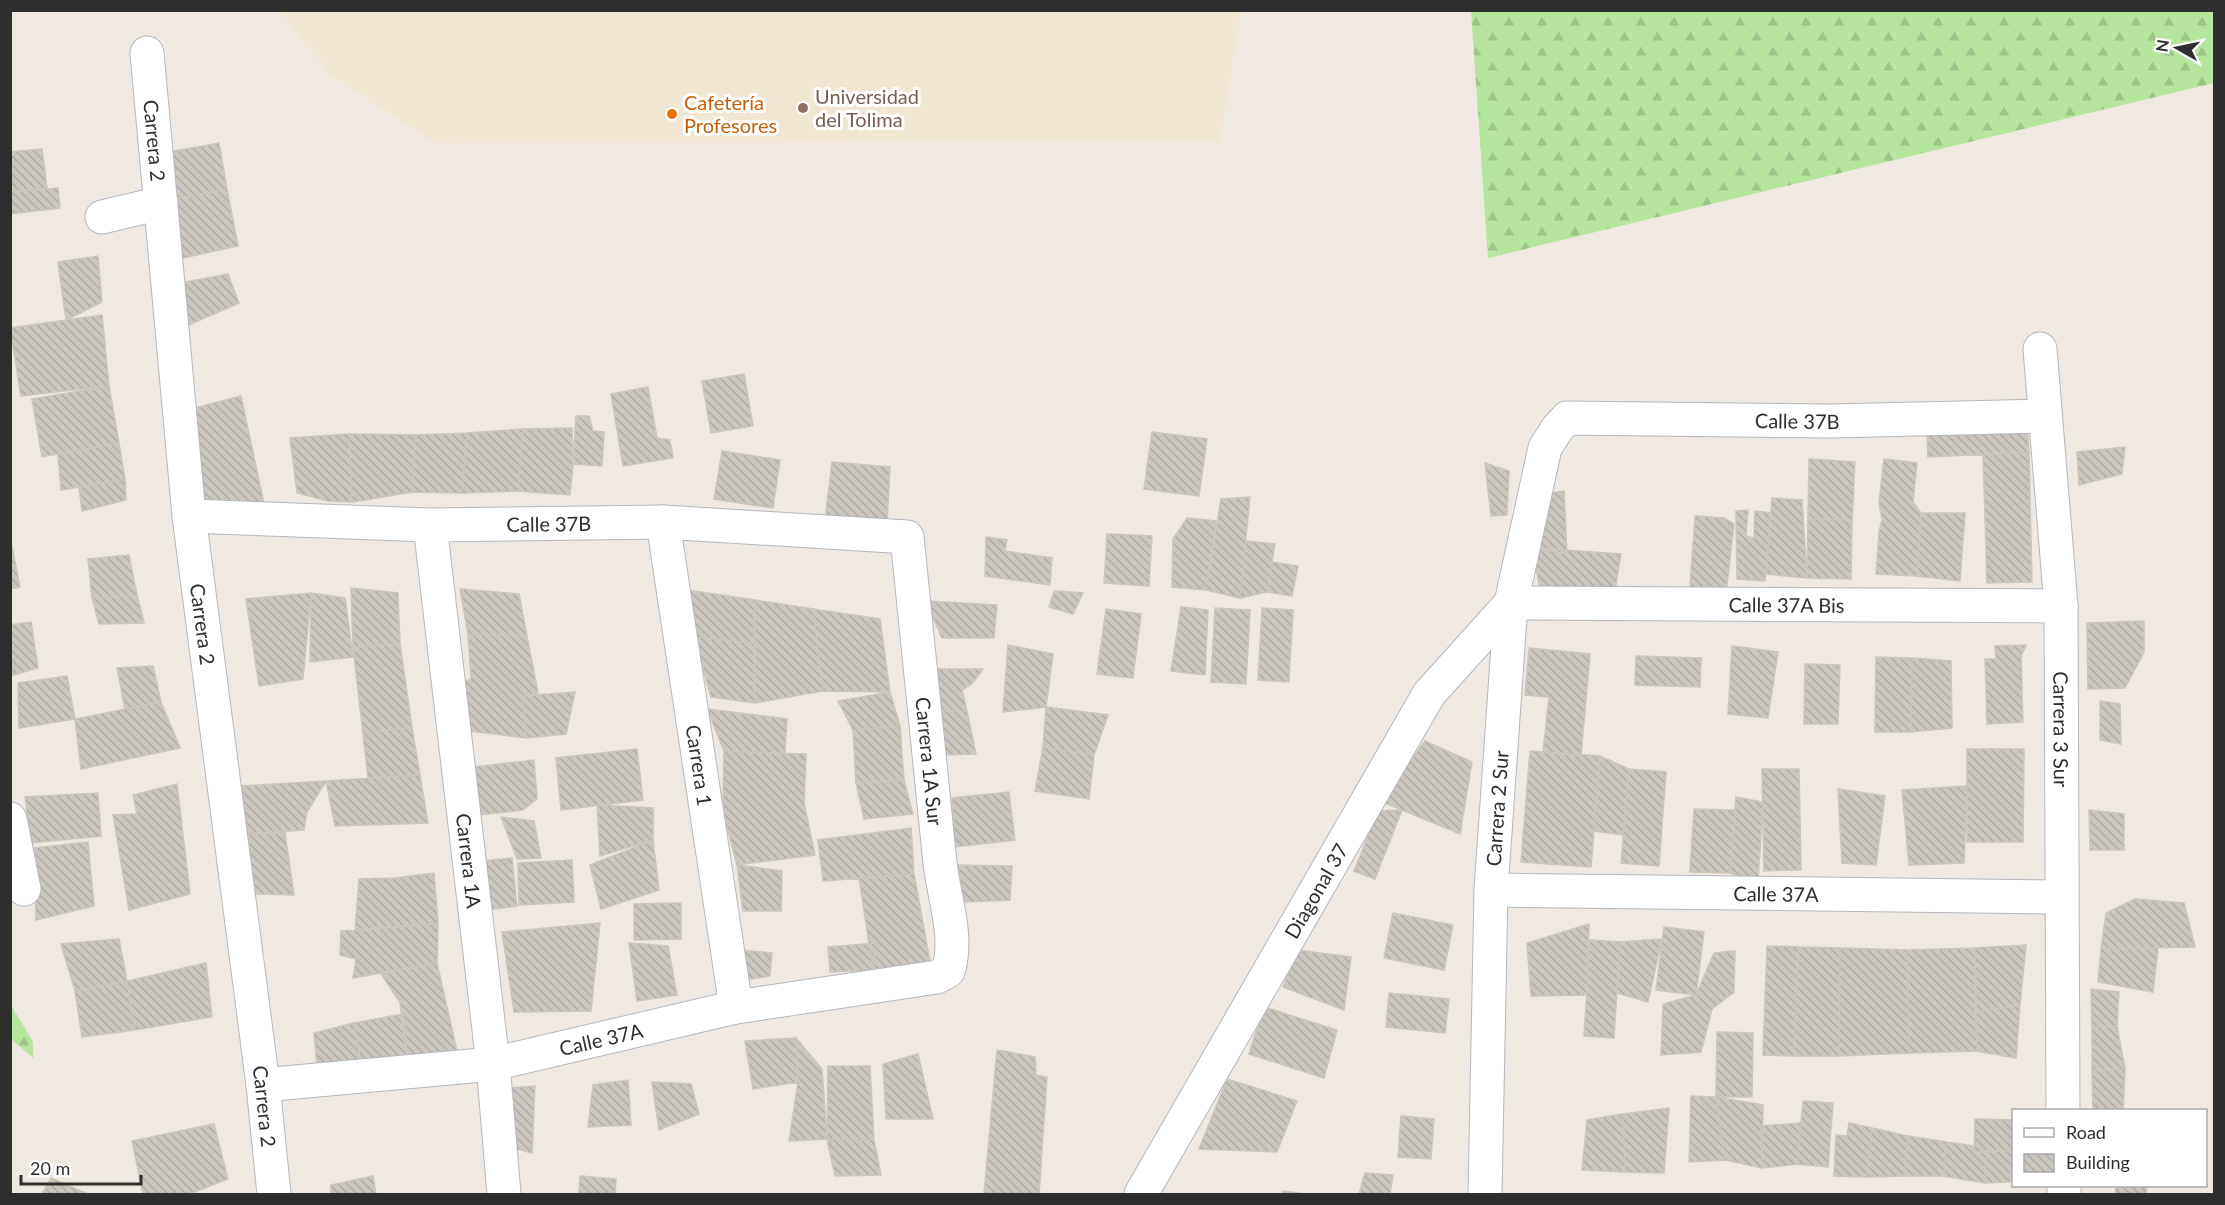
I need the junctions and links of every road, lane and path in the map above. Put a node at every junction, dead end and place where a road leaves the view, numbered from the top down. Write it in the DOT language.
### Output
graph roads {
  1 [pos="147,53"];
  2 [pos="161,203"];
  3 [pos="102,217"];
  4 [pos="2040,349"];
  5 [pos="2044,416"];
  6 [pos="1557,429"];
  7 [pos="189,516"];
  8 [pos="663,522"];
  9 [pos="430,525"];
  10 [pos="907,537"];
  11 [pos="1511,603"];
  12 [pos="2061,606"];
  13 [pos="10,819"];
  14 [pos="24,889"];
  15 [pos="1491,890"];
  16 [pos="2061,897"];
  17 [pos="937,977"];
  18 [pos="736,1007"];
  19 [pos="493,1064"];
  20 [pos="263,1085"];
  21 [pos="2063,1109"];
  22 [pos="274,1194"];
  23 [pos="504,1194"];
  24 [pos="1141,1194"];
  25 [pos="1485,1194"];
  1 -- 2 [label="street, Carrera 2"];
  2 -- 3 [label="street"];
  2 -- 7 [label="street, Carrera 2"];
  4 -- 5 [label="street, Carrera 3 Sur"];
  5 -- 6 [label="street, Calle 37B"];
  5 -- 12 [label="street, Carrera 3 Sur"];
  6 -- 11 [label="street, Carrera 2 Sur"];
  7 -- 9 [label="street, Calle 37B"];
  7 -- 20 [label="street, Carrera 2"];
  8 -- 9 [label="street, Calle 37B"];
  8 -- 10 [label="street, Calle 37B"];
  8 -- 18 [label="street, Carrera 1"];
  9 -- 19 [label="street, Carrera 1A"];
  10 -- 17 [label="street, Carrera 1A Sur"];
  11 -- 12 [label="street, Calle 37A Bis"];
  11 -- 15 [label="street, Carrera 2 Sur"];
  11 -- 24 [label="street, Diagonal 37"];
  12 -- 16 [label="street, Carrera 3 Sur"];
  13 -- 14 [label="street"];
  15 -- 16 [label="street, Calle 37A"];
  15 -- 25 [label="street, Carrera 2 Sur"];
  16 -- 21 [label="street, Carrera 3 Sur"];
  17 -- 18 [label="street, Calle 37A"];
  18 -- 19 [label="street, Calle 37A"];
  19 -- 20 [label="street, Calle 37A"];
  19 -- 23 [label="street, Carrera 1A"];
  20 -- 22 [label="street, Carrera 2"];
}
